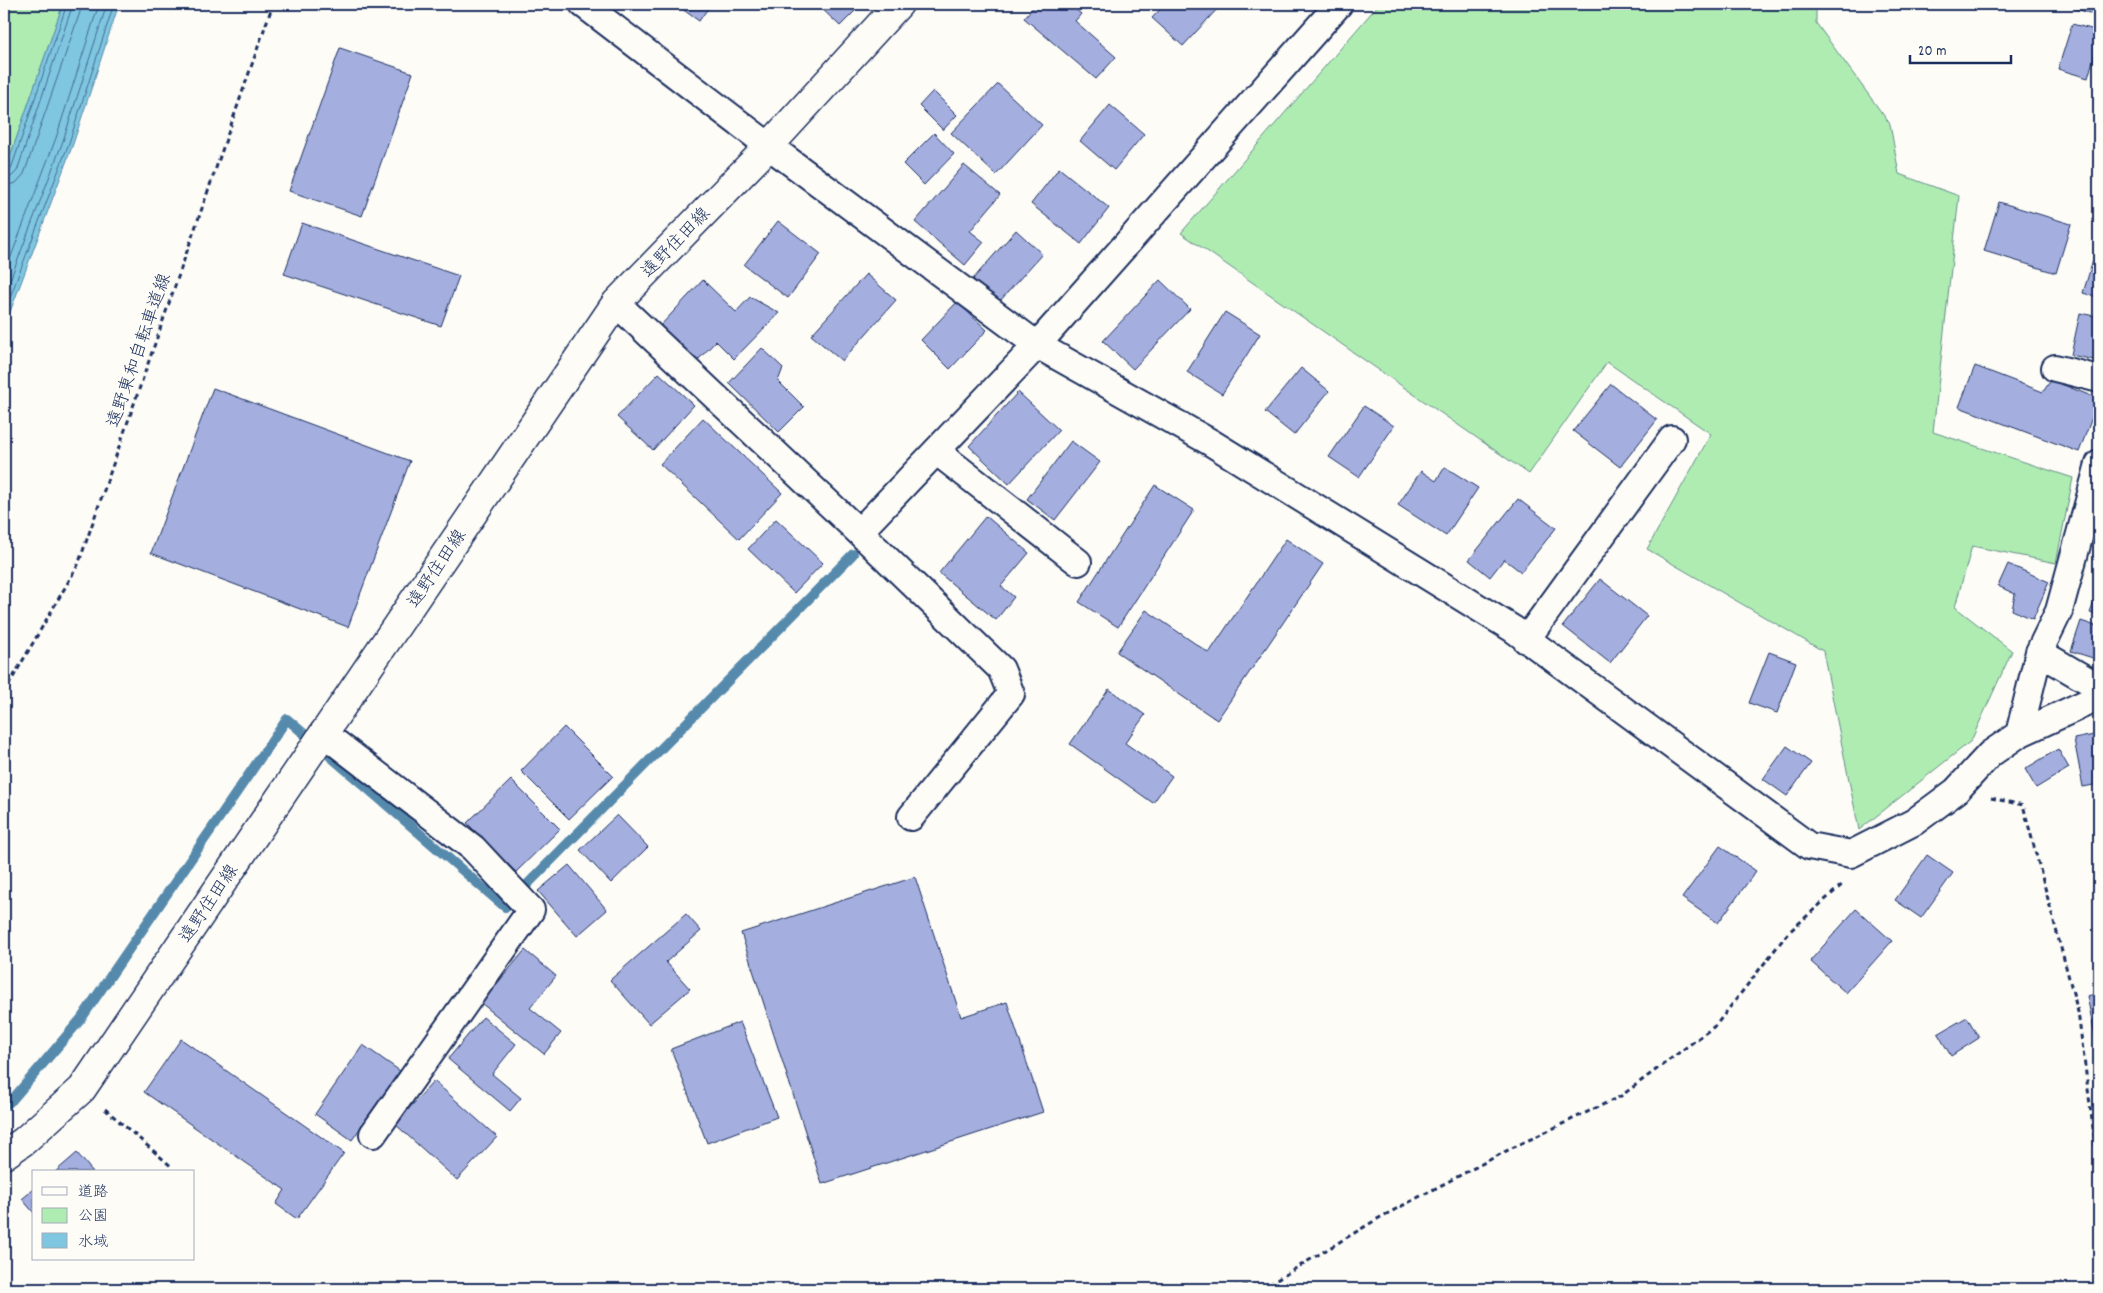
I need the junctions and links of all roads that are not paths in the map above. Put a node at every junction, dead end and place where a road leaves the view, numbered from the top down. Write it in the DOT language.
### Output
graph roads {
  1 [pos="583,4"];
  2 [pos="899,4"];
  3 [pos="1339,4"];
  4 [pos="769,146"];
  5 [pos="616,303"];
  6 [pos="1037,345"];
  7 [pos="2055,368"];
  8 [pos="2099,379"];
  9 [pos="1672,439"];
  10 [pos="936,451"];
  11 [pos="2099,464"];
  12 [pos="860,532"];
  13 [pos="1078,562"];
  14 [pos="1526,640"];
  15 [pos="2039,652"];
  16 [pos="2099,688"];
  17 [pos="2099,697"];
  18 [pos="323,733"];
  19 [pos="2019,734"];
  20 [pos="911,818"];
  21 [pos="373,1134"];
  22 [pos="4,1155"];
  1 -- 4 [label="street"];
  2 -- 4 [label="main road, 遠野住田線"];
  3 -- 6 [label="street"];
  4 -- 5 [label="main road, 遠野住田線"];
  4 -- 6 [label="street"];
  5 -- 12 [label="street"];
  5 -- 18 [label="main road, 遠野住田線"];
  6 -- 10 [label="street"];
  6 -- 14 [label="street"];
  7 -- 8 [label="street"];
  9 -- 14 [label="street"];
  10 -- 12 [label="street"];
  10 -- 13 [label="street"];
  11 -- 15 [label="street"];
  12 -- 20 [label="street"];
  14 -- 19 [label="street"];
  15 -- 16 [label="street"];
  15 -- 19 [label="street"];
  17 -- 19 [label="street"];
  18 -- 21 [label="street"];
  18 -- 22 [label="main road, 遠野住田線"];
}
